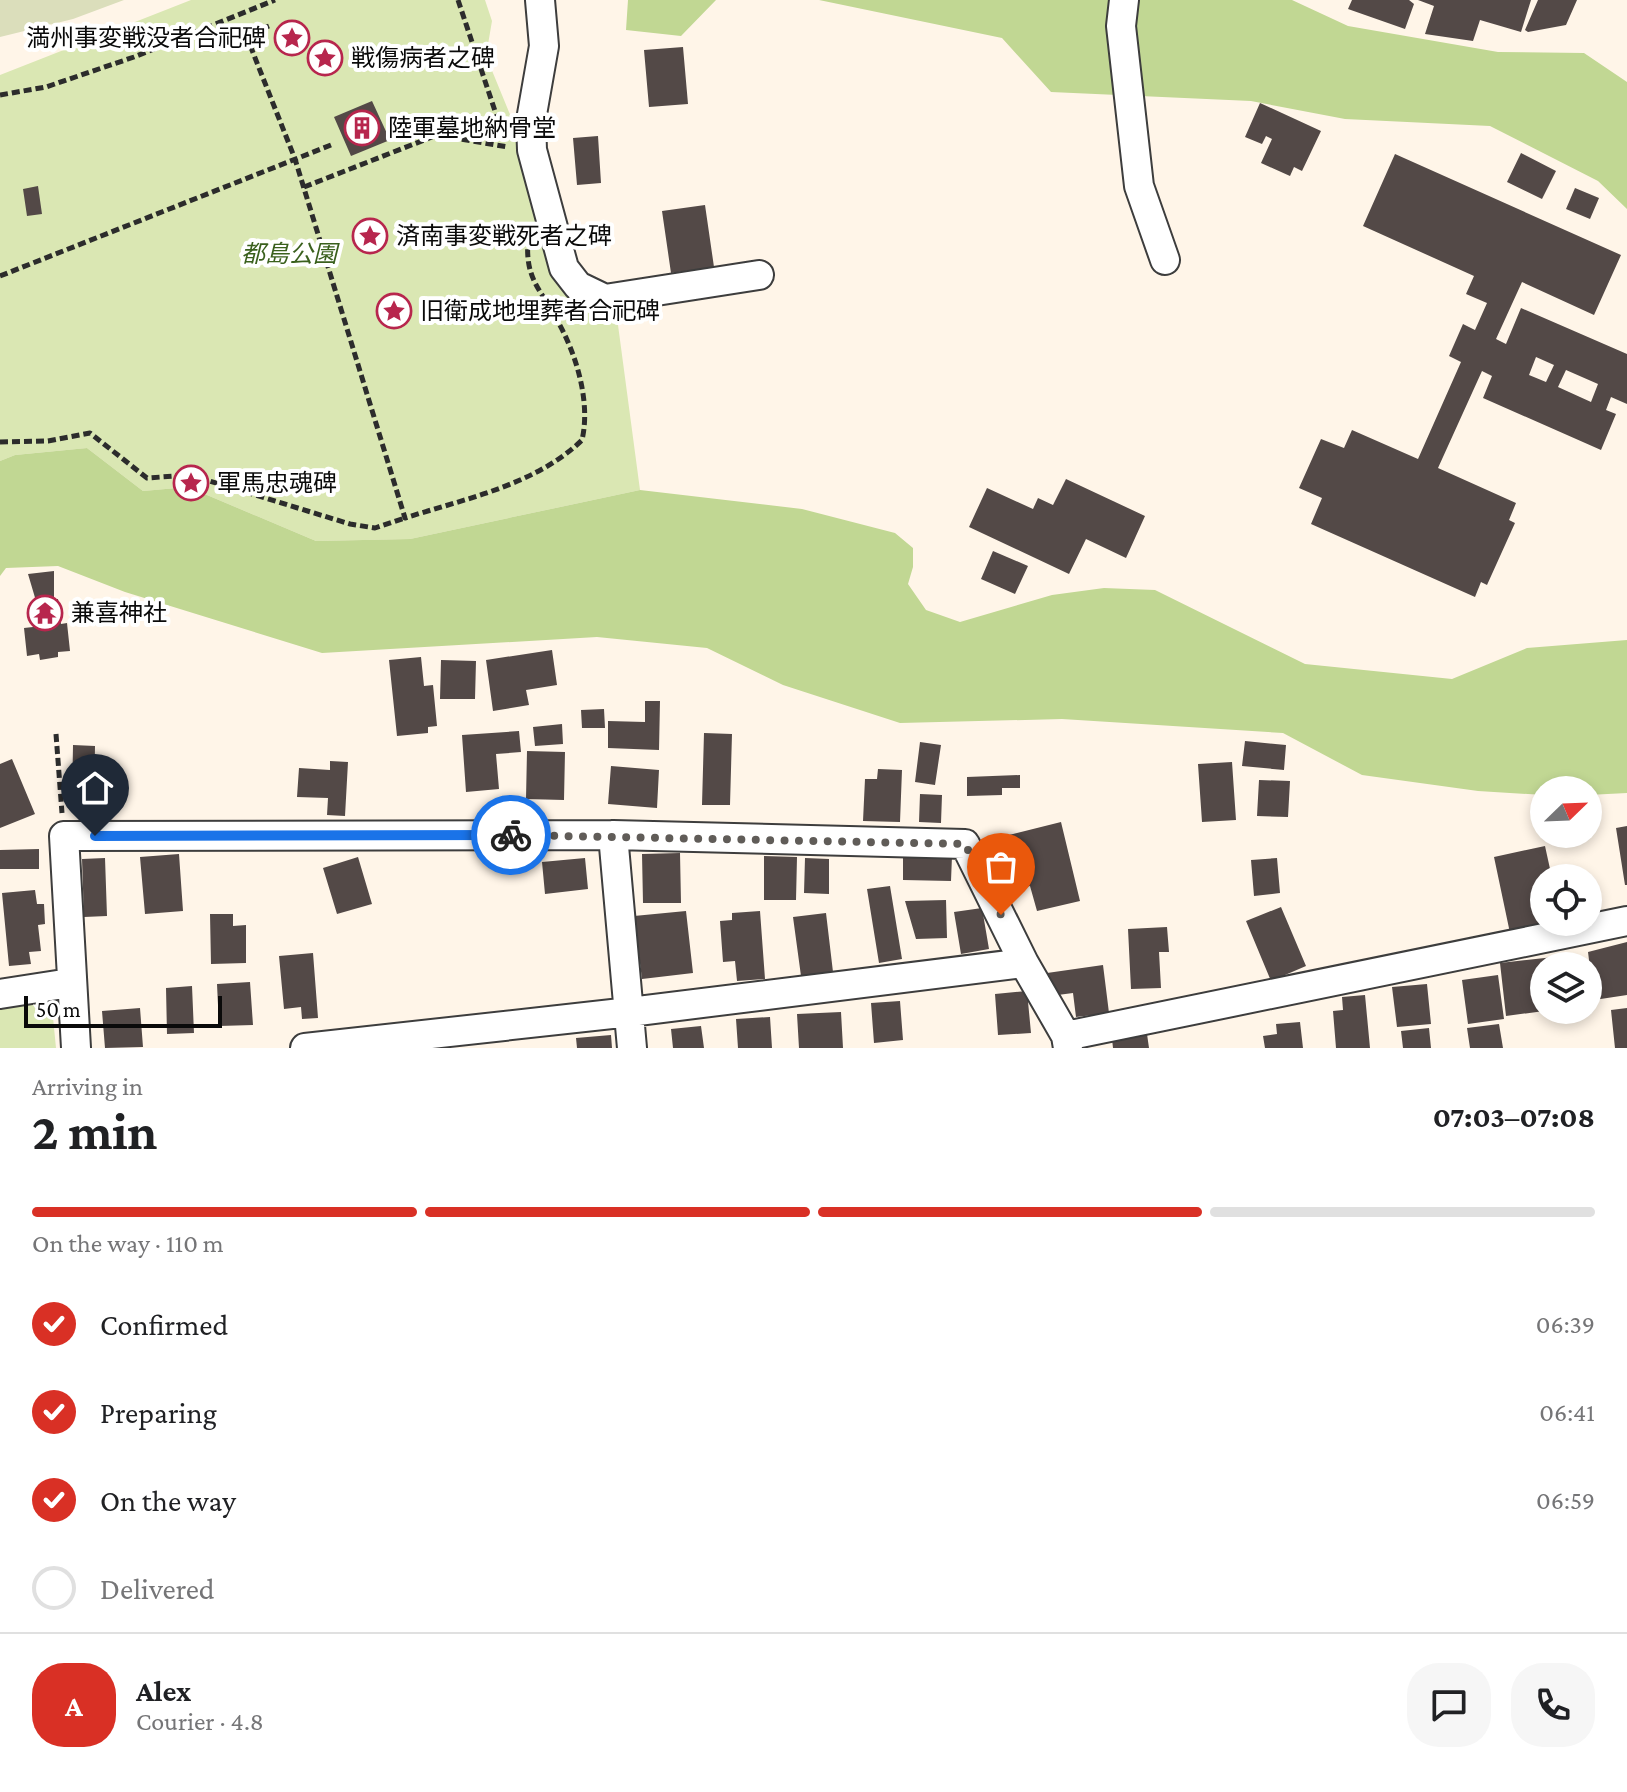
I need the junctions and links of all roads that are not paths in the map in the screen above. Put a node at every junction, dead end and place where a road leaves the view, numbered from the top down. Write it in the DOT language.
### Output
graph roads {
  1 [pos="540,0"];
  2 [pos="1124,0"];
  3 [pos="1165,260"];
  4 [pos="759,275"];
  5 [pos="613,835"];
  6 [pos="1627,921"];
  7 [pos="1024,963"];
  8 [pos="70,983"];
  9 [pos="0,994"];
  10 [pos="630,1012"];
  11 [pos="1067,1042"];
  12 [pos="76,1048"];
  13 [pos="305,1048"];
  14 [pos="632,1048"];
  1 -- 4 [label="street"];
  2 -- 3 [label="street"];
  5 -- 7 [label="street"];
  5 -- 8 [label="street"];
  5 -- 10 [label="street"];
  6 -- 11 [label="street"];
  7 -- 10 [label="street"];
  7 -- 11 [label="street"];
  8 -- 9 [label="street"];
  8 -- 12 [label="street"];
  10 -- 13 [label="street"];
  10 -- 14 [label="street"];
}
